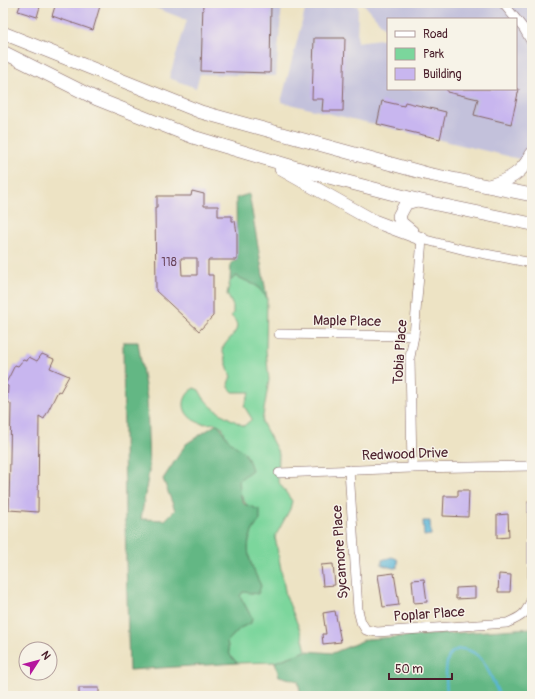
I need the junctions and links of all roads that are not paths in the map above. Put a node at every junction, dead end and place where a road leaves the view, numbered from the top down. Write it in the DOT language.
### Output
graph roads {
  1 [pos="503,3"];
  2 [pos="515,18"];
  3 [pos="517,20"];
  4 [pos="3,33"];
  5 [pos="532,43"];
  6 [pos="3,52"];
  7 [pos="532,154"];
  8 [pos="266,160"];
  9 [pos="487,187"];
  10 [pos="532,195"];
  11 [pos="417,200"];
  12 [pos="532,224"];
  13 [pos="422,239"];
  14 [pos="532,263"];
  15 [pos="279,334"];
  16 [pos="414,336"];
  17 [pos="532,466"];
  18 [pos="412,468"];
  19 [pos="349,470"];
  20 [pos="280,473"];
  21 [pos="532,504"];
  22 [pos="366,630"];
  1 -- 2 [label="street"];
  3 -- 5 [label="street"];
  4 -- 9 [label="highway"];
  6 -- 8 [label="highway"];
  7 -- 9 [label="highway"];
  8 -- 11 [label="highway"];
  8 -- 13 [label="highway"];
  9 -- 10 [label="highway"];
  11 -- 12 [label="highway"];
  11 -- 13 [label="highway"];
  13 -- 14 [label="street"];
  13 -- 16 [label="street, Tobia Place"];
  15 -- 16 [label="street, Maple Place"];
  16 -- 18 [label="street, Tobia Place"];
  17 -- 18 [label="street, Redwood Drive"];
  18 -- 19 [label="street, Redwood Drive"];
  19 -- 20 [label="street, Redwood Drive"];
  19 -- 22 [label="street, Sycamore Place"];
  21 -- 22 [label="street, Poplar Place"];
}
